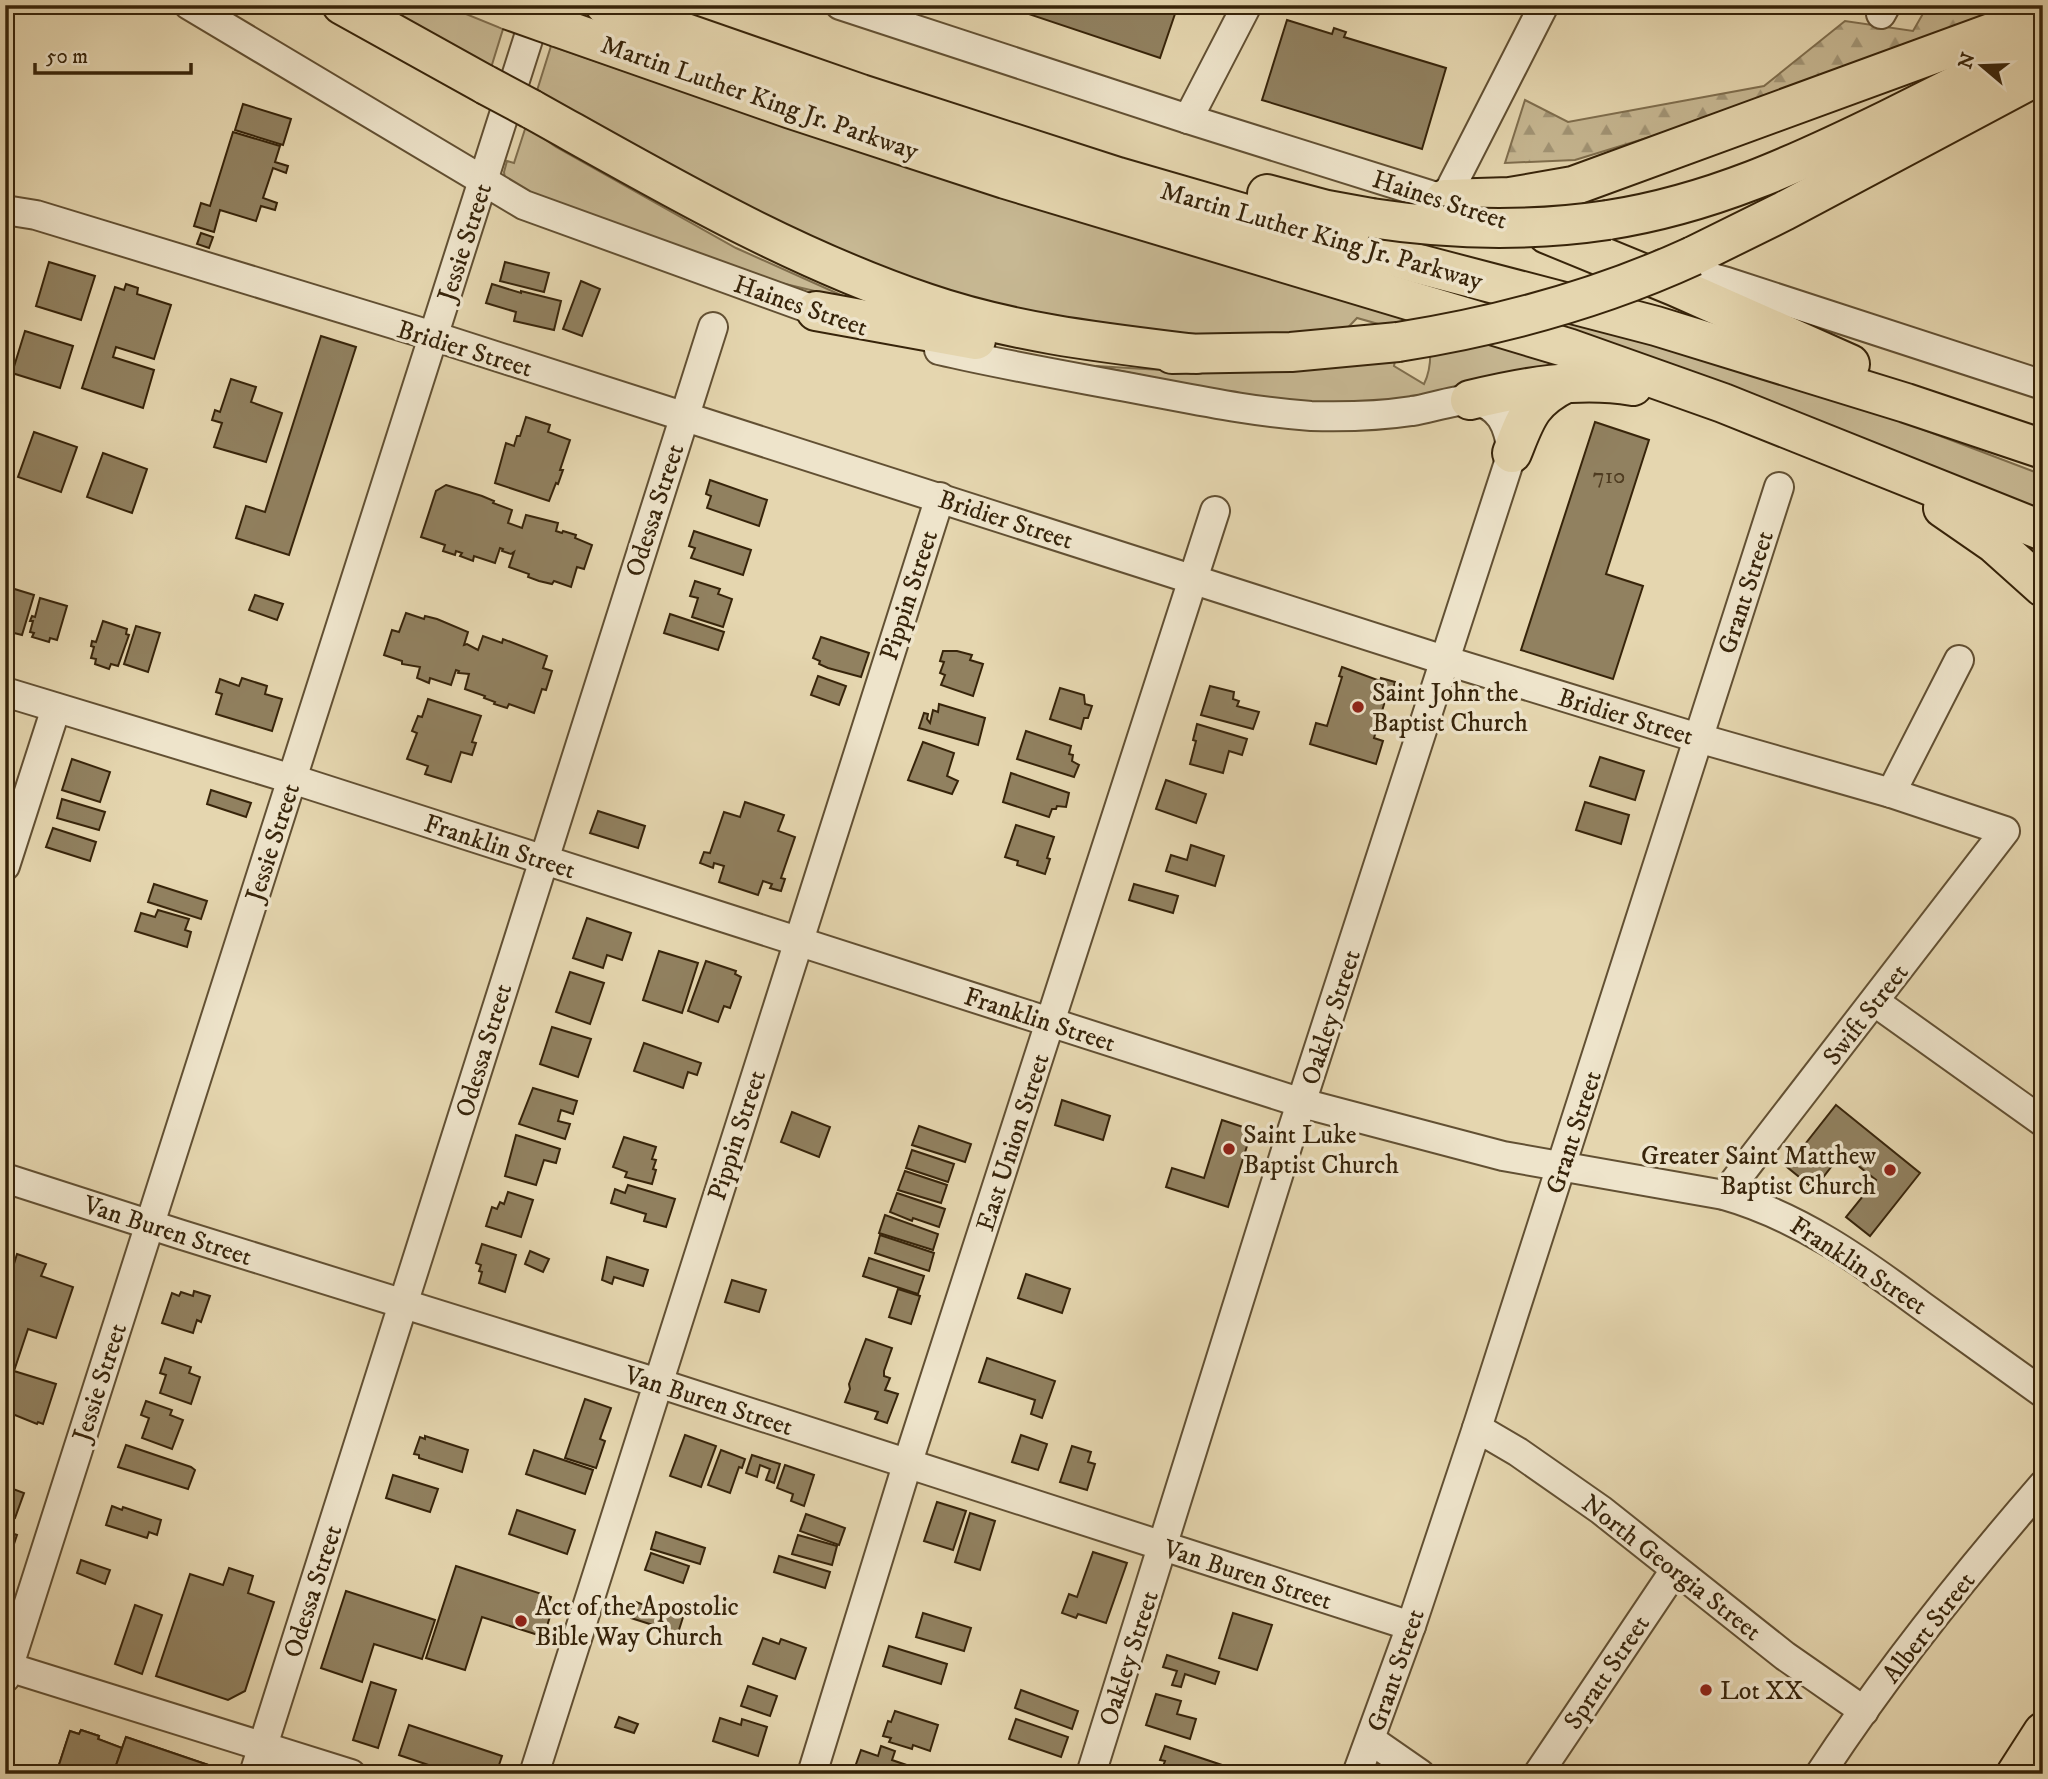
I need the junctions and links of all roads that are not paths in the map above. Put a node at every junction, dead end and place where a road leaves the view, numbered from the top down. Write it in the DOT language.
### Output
graph roads {
  1 [pos="190,5"];
  2 [pos="342,5"];
  3 [pos="605,5"];
  4 [pos="653,5"];
  5 [pos="839,5"];
  6 [pos="1247,5"];
  7 [pos="1544,5"];
  8 [pos="526,12"];
  9 [pos="2043,15"];
  10 [pos="2043,42"];
  11 [pos="2043,73"];
  12 [pos="1188,119"];
  13 [pos="484,183"];
  14 [pos="1445,199"];
  15 [pos="5,210"];
  16 [pos="1547,234"];
  17 [pos="816,311"];
  18 [pos="713,327"];
  19 [pos="433,337"];
  20 [pos="1196,354"];
  21 [pos="1566,383"];
  22 [pos="2043,386"];
  23 [pos="1469,400"];
  24 [pos="1723,402"];
  25 [pos="684,417"];
  26 [pos="2041,449"];
  27 [pos="1512,453"];
  28 [pos="1861,458"];
  29 [pos="1779,487"];
  30 [pos="940,497"];
  31 [pos="1215,511"];
  32 [pos="2043,531"];
  33 [pos="1192,579"];
  34 [pos="2043,587"];
  35 [pos="1444,660"];
  36 [pos="1959,660"];
  37 [pos="5,692"];
  38 [pos="56,708"];
  39 [pos="1698,738"];
  40 [pos="292,779"];
  41 [pos="1892,793"];
  42 [pos="2005,831"];
  43 [pos="543,860"];
  44 [pos="5,866"];
  45 [pos="798,942"];
  46 [pos="1875,1002"];
  47 [pos="1051,1022"];
  48 [pos="1302,1103"];
  49 [pos="2043,1122"];
  50 [pos="1562,1167"];
  51 [pos="5,1178"];
  52 [pos="1724,1195"];
  53 [pos="149,1225"];
  54 [pos="404,1303"];
  55 [pos="658,1383"];
  56 [pos="2043,1393"];
  57 [pos="1477,1428"];
  58 [pos="908,1465"];
  59 [pos="2043,1485"];
  60 [pos="1164,1547"];
  61 [pos="1675,1570"];
  62 [pos="1411,1626"];
  63 [pos="6,1671"];
  64 [pos="1864,1710"];
  65 [pos="2043,1732"];
  66 [pos="1371,1740"];
  67 [pos="262,1746"];
  68 [pos="254,1774"];
  69 [pos="351,1774"];
  70 [pos="534,1774"];
  71 [pos="812,1774"];
  72 [pos="1091,1774"];
  73 [pos="1357,1774"];
  74 [pos="1420,1774"];
  75 [pos="1538,1774"];
  76 [pos="1820,1774"];
  77 [pos="2016,1774"];
  1 -- 13 [label="street, Haines Street"];
  2 -- 20 [label="highway, bridge"];
  3 -- 26 [label="highway, Martin Luther King Jr. Parkway"];
  4 -- 10 [label="highway, bridge"];
  5 -- 12 [label="street, Haines Street"];
  6 -- 12 [label="street"];
  7 -- 14 [label="street"];
  8 -- 13 [label="street, Jessie Street"];
  8 -- 24 [label="highway, Martin Luther King Jr. Parkway"];
  9 -- 14 [label="highway"];
  11 -- 20 [label="highway, bridge"];
  12 -- 14 [label="street, Haines Street"];
  13 -- 17 [label="street, Haines Street"];
  13 -- 19 [label="street, Jessie Street"];
  14 -- 16 [label="street, Haines Street"];
  15 -- 19 [label="street, Bridier Street"];
  16 -- 22 [label="street, Haines Street"];
  16 -- 26 [label="highway"];
  17 -- 20 [label="highway"];
  17 -- 23 [label="street, Haines Street"];
  18 -- 25 [label="street, Odessa Street"];
  19 -- 25 [label="street, Bridier Street"];
  19 -- 40 [label="street, Jessie Street"];
  21 -- 23 [label="highway"];
  21 -- 24 [label="highway"];
  21 -- 27 [label="highway"];
  23 -- 27 [label="street"];
  24 -- 28 [label="highway, Martin Luther King Jr. Parkway"];
  25 -- 30 [label="street, Bridier Street"];
  25 -- 43 [label="street, Odessa Street"];
  27 -- 35 [label="street, Oakley Street"];
  28 -- 32 [label="highway"];
  28 -- 34 [label="highway"];
  29 -- 39 [label="street, Grant Street"];
  30 -- 33 [label="street, Bridier Street"];
  30 -- 45 [label="street, Pippin Street"];
  31 -- 33 [label="street, East Union Street"];
  33 -- 35 [label="street, Bridier Street"];
  33 -- 47 [label="street, East Union Street"];
  35 -- 39 [label="street, Bridier Street"];
  35 -- 48 [label="street, Oakley Street"];
  36 -- 41 [label="street"];
  37 -- 38 [label="street, Franklin Street"];
  38 -- 40 [label="street, Franklin Street"];
  38 -- 44 [label="street"];
  39 -- 41 [label="street, Bridier Street"];
  39 -- 50 [label="street, Grant Street"];
  40 -- 43 [label="street, Franklin Street"];
  40 -- 53 [label="street, Jessie Street"];
  41 -- 42 [label="street, Bridier Street"];
  42 -- 46 [label="street, Swift Street"];
  43 -- 45 [label="street, Franklin Street"];
  43 -- 54 [label="street, Odessa Street"];
  45 -- 47 [label="street, Franklin Street"];
  45 -- 55 [label="street, Pippin Street"];
  46 -- 49 [label="street"];
  46 -- 52 [label="street, Swift Street"];
  47 -- 48 [label="street, Franklin Street"];
  47 -- 58 [label="street, East Union Street"];
  48 -- 50 [label="street, Franklin Street"];
  48 -- 60 [label="street, Oakley Street"];
  50 -- 52 [label="street, Franklin Street"];
  50 -- 57 [label="street, Grant Street"];
  51 -- 53 [label="street, Van Buren Street"];
  52 -- 56 [label="street, Franklin Street"];
  53 -- 54 [label="street, Van Buren Street"];
  53 -- 63 [label="street, Jessie Street"];
  54 -- 55 [label="street, Van Buren Street"];
  54 -- 67 [label="street, Odessa Street"];
  55 -- 58 [label="street, Van Buren Street"];
  55 -- 70 [label="street, Pippin Street"];
  57 -- 61 [label="street, North Georgia Street"];
  57 -- 62 [label="street, Grant Street"];
  58 -- 60 [label="street, Van Buren Street"];
  58 -- 71 [label="street, East Union Street"];
  59 -- 64 [label="street, Albert Street"];
  60 -- 62 [label="street, Van Buren Street"];
  60 -- 72 [label="street, Oakley Street"];
  61 -- 64 [label="street, North Georgia Street"];
  61 -- 75 [label="street, Spratt Street"];
  62 -- 66 [label="street, Grant Street"];
  63 -- 67 [label="street"];
  64 -- 76 [label="street, Albert Street"];
  65 -- 77 [label="highway"];
  66 -- 73 [label="street, Grant Street"];
  66 -- 74 [label="street"];
  67 -- 68 [label="street, Odessa Street"];
  67 -- 69 [label="street"];
}
